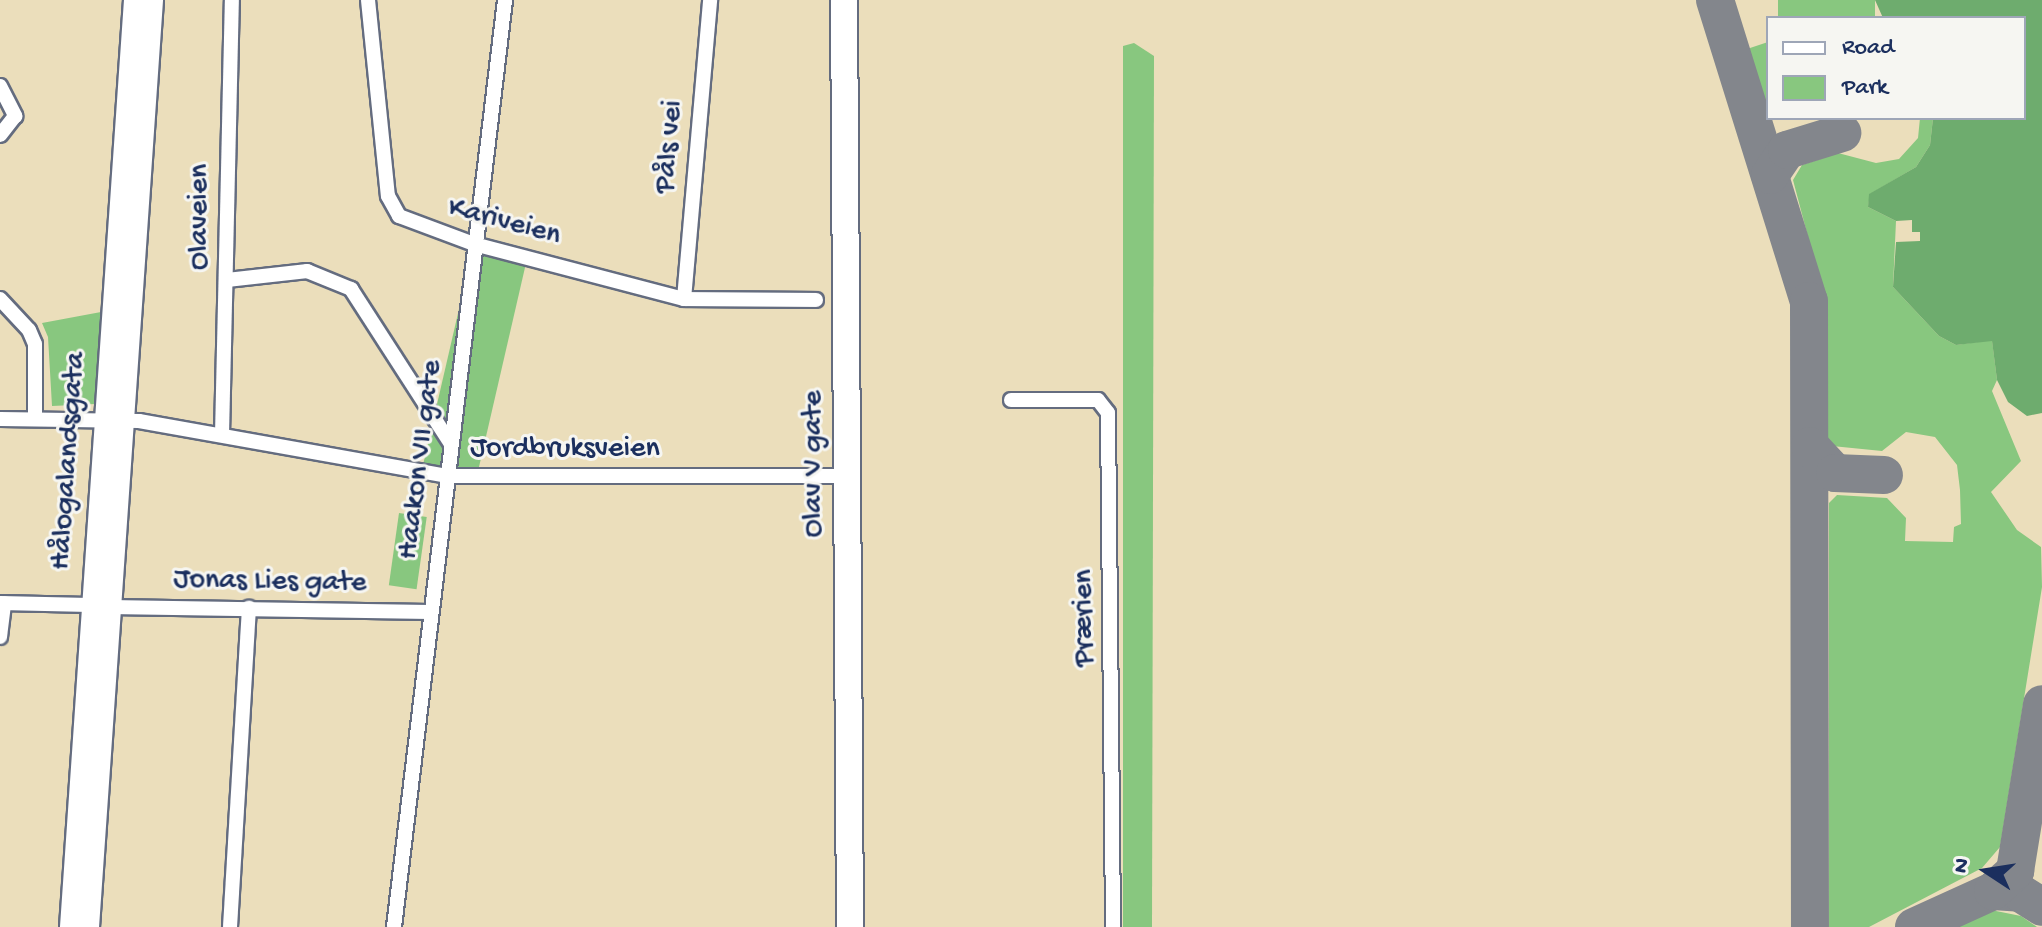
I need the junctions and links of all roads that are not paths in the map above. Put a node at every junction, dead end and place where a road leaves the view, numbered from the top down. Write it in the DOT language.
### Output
graph roads {
  1 [pos="134,0"];
  2 [pos="153,0"];
  3 [pos="232,0"];
  4 [pos="368,0"];
  5 [pos="505,0"];
  6 [pos="710,0"];
  7 [pos="844,0"];
  8 [pos="0,86"];
  9 [pos="0,135"];
  10 [pos="474,244"];
  11 [pos="227,280"];
  12 [pos="0,299"];
  13 [pos="684,299"];
  14 [pos="816,300"];
  15 [pos="1011,400"];
  16 [pos="35,418"];
  17 [pos="0,419"];
  18 [pos="114,420"];
  19 [pos="222,435"];
  20 [pos="451,444"];
  21 [pos="448,476"];
  22 [pos="847,476"];
  23 [pos="2,603"];
  24 [pos="100,606"];
  25 [pos="249,608"];
  26 [pos="430,612"];
  27 [pos="0,637"];
  28 [pos="70,927"];
  29 [pos="89,927"];
  30 [pos="230,927"];
  31 [pos="394,927"];
  32 [pos="850,927"];
  33 [pos="1113,927"];
  1 -- 18 [label="street, Hålogalandsgata"];
  2 -- 18 [label="street, Hålogalandsgata"];
  3 -- 11 [label="street, Olaveien"];
  4 -- 10 [label="street, Kariveien"];
  5 -- 10 [label="street, Haakon VII gate"];
  6 -- 13 [label="street, Påls vei"];
  7 -- 22 [label="highway, Olav V gate"];
  8 -- 9 [label="street"];
  10 -- 13 [label="street, Kariveien"];
  10 -- 20 [label="street, Haakon VII gate"];
  11 -- 19 [label="street, Olaveien"];
  11 -- 20 [label="street"];
  12 -- 16 [label="street"];
  13 -- 14 [label="street, Kariveien"];
  15 -- 33 [label="street, Prærien"];
  16 -- 17 [label="street, Jordbruksveien"];
  16 -- 18 [label="street, Jordbruksveien"];
  18 -- 19 [label="street, Jordbruksveien"];
  18 -- 24 [label="street, Hålogalandsgata"];
  19 -- 21 [label="street, Jordbruksveien"];
  20 -- 21 [label="street, Haakon VII gate"];
  21 -- 22 [label="street, Jordbruksveien"];
  21 -- 26 [label="street, Haakon VII gate"];
  22 -- 32 [label="highway, Olav V gate"];
  23 -- 24 [label="street, Jonas Lies gate"];
  23 -- 27 [label="street"];
  24 -- 25 [label="street, Jonas Lies gate"];
  24 -- 28 [label="street, Hålogalandsgata"];
  24 -- 29 [label="street, Hålogalandsgata"];
  25 -- 26 [label="street, Jonas Lies gate"];
  25 -- 30 [label="street"];
  26 -- 31 [label="street, Haakon VII gate"];
}
